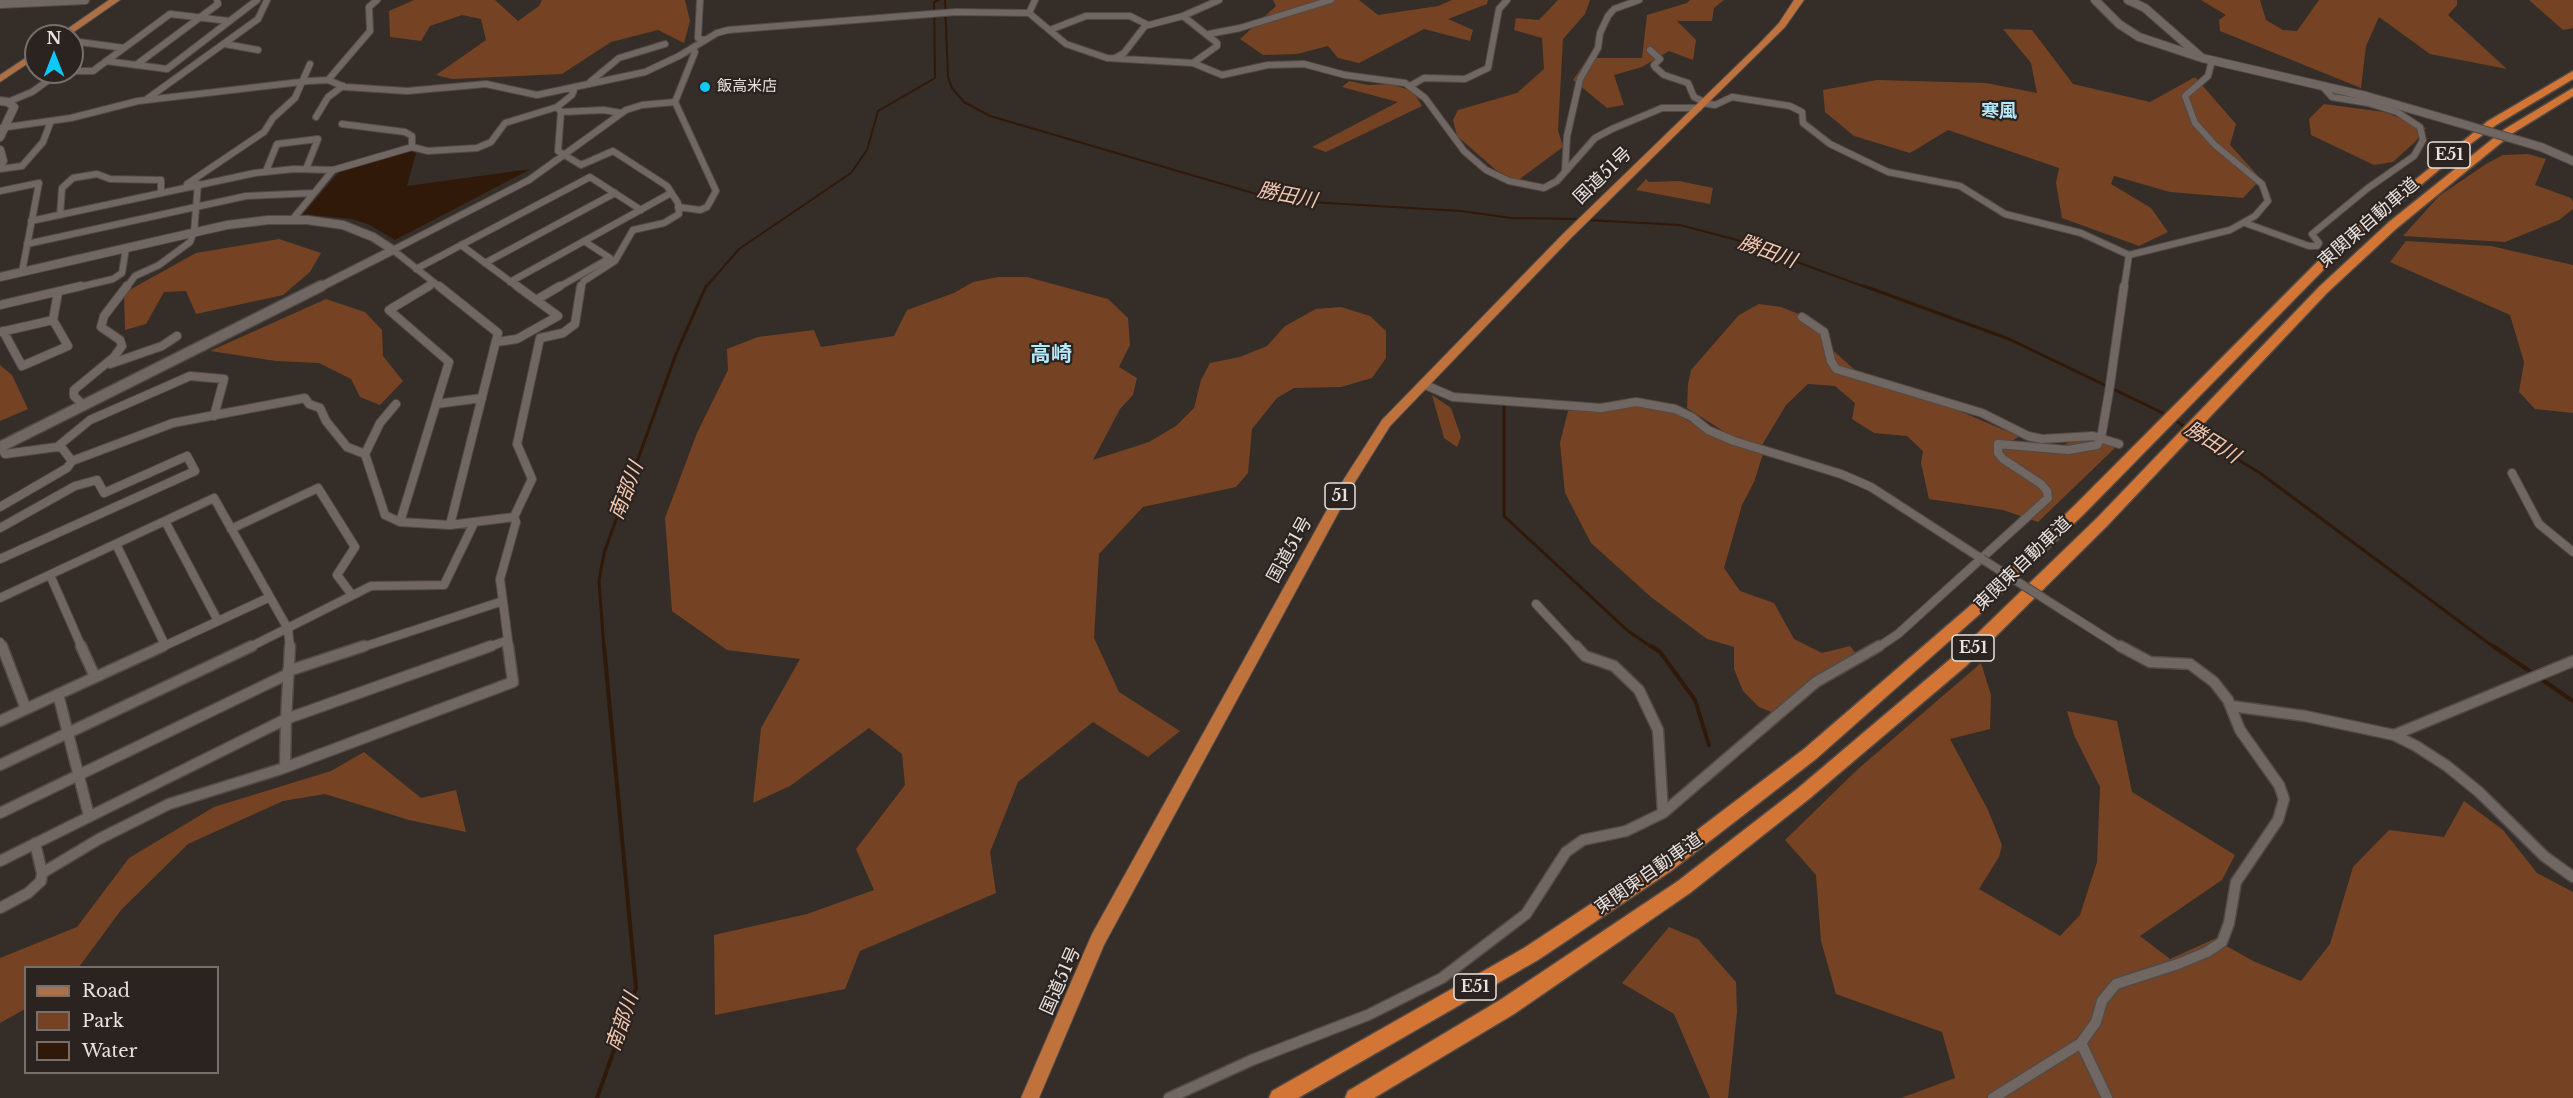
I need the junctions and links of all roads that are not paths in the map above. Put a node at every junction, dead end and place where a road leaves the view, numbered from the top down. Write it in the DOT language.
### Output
graph roads {
  1 [pos="85,0"];
  2 [pos="115,0"];
  3 [pos="217,0"];
  4 [pos="257,0"];
  5 [pos="267,0"];
  6 [pos="377,0"];
  7 [pos="700,0"];
  8 [pos="1035,0"];
  9 [pos="1219,0"];
  10 [pos="1331,0"];
  11 [pos="1507,0"];
  12 [pos="1611,0"];
  13 [pos="1639,0"];
  14 [pos="1799,0"];
  15 [pos="2095,0"];
  16 [pos="33,1"];
  17 [pos="2133,1"];
  18 [pos="0,3"];
  19 [pos="1621,5"];
  20 [pos="1029,14"];
  21 [pos="1183,16"];
  22 [pos="199,18"];
  23 [pos="229,21"];
  24 [pos="80,24"];
  25 [pos="1148,25"];
  26 [pos="1050,30"];
  27 [pos="1209,34"];
  28 [pos="705,40"];
  29 [pos="84,43"];
  30 [pos="225,44"];
  31 [pos="665,44"];
  32 [pos="124,48"];
  33 [pos="692,48"];
  34 [pos="258,50"];
  35 [pos="1650,50"];
  36 [pos="1115,58"];
  37 [pos="2202,58"];
  38 [pos="2212,60"];
  39 [pos="24,62"];
  40 [pos="106,62"];
  41 [pos="1193,63"];
  42 [pos="310,64"];
  43 [pos="136,65"];
  44 [pos="84,71"];
  45 [pos="2573,74"];
  46 [pos="2,76"];
  47 [pos="328,80"];
  48 [pos="304,81"];
  49 [pos="43,84"];
  50 [pos="343,86"];
  51 [pos="1410,86"];
  52 [pos="2322,86"];
  53 [pos="577,87"];
  54 [pos="2573,92"];
  55 [pos="147,100"];
  56 [pos="4,102"];
  57 [pos="675,102"];
  58 [pos="1702,104"];
  59 [pos="559,110"];
  60 [pos="621,113"];
  61 [pos="316,117"];
  62 [pos="51,121"];
  63 [pos="342,123"];
  64 [pos="2,128"];
  65 [pos="0,137"];
  66 [pos="412,147"];
  67 [pos="0,150"];
  68 [pos="565,155"];
  69 [pos="2573,161"];
  70 [pos="0,168"];
  71 [pos="306,169"];
  72 [pos="333,170"];
  73 [pos="266,171"];
  74 [pos="1564,171"];
  75 [pos="198,184"];
  76 [pos="182,188"];
  77 [pos="0,191"];
  78 [pos="161,193"];
  79 [pos="314,193"];
  80 [pos="615,193"];
  81 [pos="671,193"];
  82 [pos="196,207"];
  83 [pos="678,207"];
  84 [pos="641,210"];
  85 [pos="60,215"];
  86 [pos="292,220"];
  87 [pos="32,221"];
  88 [pos="2245,223"];
  89 [pos="194,232"];
  90 [pos="584,241"];
  91 [pos="27,244"];
  92 [pos="461,245"];
  93 [pos="126,248"];
  94 [pos="393,250"];
  95 [pos="2129,255"];
  96 [pos="485,263"];
  97 [pos="416,269"];
  98 [pos="22,272"];
  99 [pos="0,277"];
  100 [pos="510,282"];
  101 [pos="435,284"];
  102 [pos="58,291"];
  103 [pos="536,300"];
  104 [pos="0,305"];
  105 [pos="1802,317"];
  106 [pos="53,320"];
  107 [pos="2,332"];
  108 [pos="177,336"];
  109 [pos="497,342"];
  110 [pos="101,367"];
  111 [pos="1423,384"];
  112 [pos="482,398"];
  113 [pos="396,404"];
  114 [pos="436,404"];
  115 [pos="84,406"];
  116 [pos="214,416"];
  117 [pos="2101,438"];
  118 [pos="2119,444"];
  119 [pos="0,447"];
  120 [pos="57,447"];
  121 [pos="365,454"];
  122 [pos="72,461"];
  123 [pos="2512,473"];
  124 [pos="0,507"];
  125 [pos="514,517"];
  126 [pos="165,521"];
  127 [pos="400,522"];
  128 [pos="474,523"];
  129 [pos="450,525"];
  130 [pos="0,528"];
  131 [pos="231,529"];
  132 [pos="116,544"];
  133 [pos="2573,552"];
  134 [pos="0,559"];
  135 [pos="1982,559"];
  136 [pos="50,575"];
  137 [pos="352,595"];
  138 [pos="270,597"];
  139 [pos="0,598"];
  140 [pos="503,601"];
  141 [pos="1536,604"];
  142 [pos="218,621"];
  143 [pos="288,629"];
  144 [pos="508,640"];
  145 [pos="0,642"];
  146 [pos="165,645"];
  147 [pos="2573,661"];
  148 [pos="288,673"];
  149 [pos="95,677"];
  150 [pos="58,694"];
  151 [pos="2231,706"];
  152 [pos="26,709"];
  153 [pos="286,718"];
  154 [pos="0,721"];
  155 [pos="68,733"];
  156 [pos="2394,735"];
  157 [pos="0,765"];
  158 [pos="285,767"];
  159 [pos="78,775"];
  160 [pos="0,813"];
  161 [pos="1663,813"];
  162 [pos="89,816"];
  163 [pos="36,843"];
  164 [pos="0,861"];
  165 [pos="42,873"];
  166 [pos="2573,877"];
  167 [pos="0,908"];
  168 [pos="2081,1043"];
  169 [pos="1030,1098"];
  170 [pos="1169,1098"];
  171 [pos="1279,1098"];
  172 [pos="1355,1098"];
  173 [pos="1993,1098"];
  174 [pos="2107,1098"];
  1 -- 16 [label="street"];
  2 -- 24 [label="main road"];
  3 -- 22 [label="street"];
  4 -- 23 [label="street"];
  5 -- 30 [label="street"];
  6 -- 47 [label="street"];
  7 -- 28 [label="street"];
  8 -- 20 [label="street"];
  9 -- 21 [label="street"];
  10 -- 27 [label="street"];
  11 -- 51 [label="street"];
  12 -- 19 [label="street"];
  13 -- 19 [label="street"];
  14 -- 58 [label="highway, 国道51号 / 51"];
  15 -- 37 [label="street"];
  16 -- 18 [label="street"];
  17 -- 37 [label="street"];
  19 -- 74 [label="street"];
  20 -- 26 [label="street"];
  20 -- 28 [label="street"];
  21 -- 25 [label="street"];
  21 -- 27 [label="street"];
  22 -- 23 [label="street"];
  22 -- 32 [label="street"];
  22 -- 43 [label="street"];
  23 -- 43 [label="street"];
  25 -- 26 [label="street"];
  25 -- 36 [label="street"];
  26 -- 36 [label="street"];
  27 -- 41 [label="street"];
  28 -- 33 [label="street"];
  29 -- 32 [label="street"];
  30 -- 34 [label="street"];
  30 -- 55 [label="street"];
  31 -- 53 [label="street"];
  32 -- 40 [label="street"];
  33 -- 53 [label="street"];
  33 -- 57 [label="street"];
  35 -- 58 [label="street"];
  36 -- 41 [label="street"];
  37 -- 38 [label="street"];
  38 -- 52 [label="street"];
  38 -- 88 [label="street"];
  39 -- 46 [label="main road"];
  40 -- 43 [label="street"];
  40 -- 44 [label="street"];
  41 -- 51 [label="street"];
  42 -- 48 [label="street"];
  45 -- 171 [label="highway, 東関東自動車道 / E51"];
  47 -- 48 [label="street"];
  47 -- 50 [label="street"];
  48 -- 55 [label="street"];
  48 -- 76 [label="street"];
  49 -- 56 [label="street"];
  50 -- 53 [label="street"];
  50 -- 61 [label="street"];
  51 -- 74 [label="street"];
  52 -- 69 [label="street, bridge"];
  52 -- 88 [label="street"];
  53 -- 59 [label="street"];
  54 -- 172 [label="highway, 東関東自動車道 / E51"];
  55 -- 62 [label="street"];
  56 -- 64 [label="street"];
  57 -- 60 [label="street"];
  57 -- 83 [label="street"];
  58 -- 74 [label="street"];
  58 -- 95 [label="street"];
  58 -- 111 [label="highway, 国道51号 / 51"];
  59 -- 60 [label="street"];
  59 -- 66 [label="street"];
  59 -- 68 [label="street"];
  60 -- 68 [label="street"];
  62 -- 64 [label="street"];
  62 -- 70 [label="street"];
  63 -- 66 [label="street"];
  64 -- 65 [label="street"];
  66 -- 72 [label="street"];
  67 -- 70 [label="street"];
  68 -- 81 [label="street"];
  68 -- 94 [label="street"];
  71 -- 72 [label="street"];
  71 -- 73 [label="street"];
  71 -- 73 [label="street"];
  72 -- 79 [label="street"];
  73 -- 75 [label="street"];
  75 -- 76 [label="street"];
  75 -- 82 [label="street"];
  76 -- 78 [label="street"];
  77 -- 87 [label="street"];
  78 -- 85 [label="street"];
  78 -- 85 [label="street"];
  79 -- 82 [label="street"];
  79 -- 86 [label="street"];
  80 -- 84 [label="street"];
  80 -- 92 [label="street"];
  80 -- 96 [label="street"];
  81 -- 83 [label="street"];
  81 -- 84 [label="street"];
  82 -- 89 [label="street"];
  82 -- 91 [label="street"];
  83 -- 125 [label="street"];
  84 -- 90 [label="street"];
  85 -- 87 [label="street"];
  86 -- 89 [label="street"];
  86 -- 94 [label="street"];
  87 -- 91 [label="street"];
  88 -- 95 [label="street"];
  89 -- 93 [label="street"];
  89 -- 110 [label="street"];
  90 -- 100 [label="street"];
  90 -- 103 [label="street"];
  91 -- 98 [label="street"];
  92 -- 96 [label="street"];
  92 -- 97 [label="street"];
  93 -- 98 [label="street"];
  93 -- 102 [label="street"];
  94 -- 97 [label="street"];
  94 -- 115 [label="street"];
  95 -- 117 [label="street"];
  96 -- 100 [label="street"];
  97 -- 101 [label="street"];
  98 -- 99 [label="street"];
  100 -- 103 [label="street"];
  101 -- 109 [label="street"];
  101 -- 114 [label="street"];
  102 -- 104 [label="street"];
  102 -- 106 [label="street"];
  103 -- 109 [label="street"];
  105 -- 117 [label="street"];
  106 -- 107 [label="street"];
  106 -- 107 [label="street"];
  108 -- 110 [label="street"];
  109 -- 112 [label="street"];
  110 -- 115 [label="street"];
  111 -- 135 [label="street"];
  111 -- 169 [label="highway, 国道51号 / 51"];
  112 -- 114 [label="street"];
  112 -- 129 [label="street"];
  113 -- 121 [label="street"];
  114 -- 127 [label="street"];
  115 -- 119 [label="street"];
  116 -- 120 [label="street"];
  116 -- 121 [label="street"];
  116 -- 122 [label="street"];
  117 -- 118 [label="street"];
  117 -- 135 [label="street"];
  119 -- 120 [label="street"];
  120 -- 122 [label="street"];
  121 -- 127 [label="street"];
  122 -- 124 [label="street"];
  123 -- 133 [label="street"];
  125 -- 128 [label="street"];
  125 -- 140 [label="street"];
  126 -- 131 [label="street"];
  126 -- 132 [label="street"];
  126 -- 142 [label="street"];
  127 -- 129 [label="street"];
  128 -- 129 [label="street"];
  128 -- 137 [label="street"];
  130 -- 134 [label="street"];
  131 -- 137 [label="street"];
  131 -- 138 [label="street"];
  132 -- 136 [label="street"];
  132 -- 146 [label="street"];
  135 -- 151 [label="street, bridge"];
  135 -- 161 [label="street"];
  136 -- 139 [label="street"];
  136 -- 149 [label="street"];
  137 -- 143 [label="street"];
  138 -- 142 [label="street"];
  138 -- 143 [label="street"];
  140 -- 144 [label="street"];
  140 -- 148 [label="street"];
  141 -- 161 [label="street"];
  142 -- 146 [label="street"];
  143 -- 148 [label="street"];
  143 -- 155 [label="street"];
  144 -- 153 [label="street"];
  144 -- 158 [label="street"];
  145 -- 152 [label="street"];
  146 -- 149 [label="street"];
  147 -- 156 [label="street"];
  148 -- 153 [label="street"];
  148 -- 159 [label="street"];
  149 -- 150 [label="street"];
  150 -- 152 [label="street"];
  150 -- 155 [label="street"];
  151 -- 156 [label="street"];
  151 -- 168 [label="street"];
  152 -- 154 [label="street"];
  153 -- 158 [label="street"];
  153 -- 162 [label="street"];
  155 -- 157 [label="street"];
  155 -- 159 [label="street"];
  156 -- 166 [label="street"];
  158 -- 165 [label="street"];
  159 -- 160 [label="street"];
  159 -- 162 [label="street"];
  161 -- 170 [label="street"];
  162 -- 163 [label="street"];
  163 -- 164 [label="street"];
  163 -- 165 [label="street"];
  165 -- 167 [label="street"];
  168 -- 173 [label="street"];
  168 -- 174 [label="street"];
}
